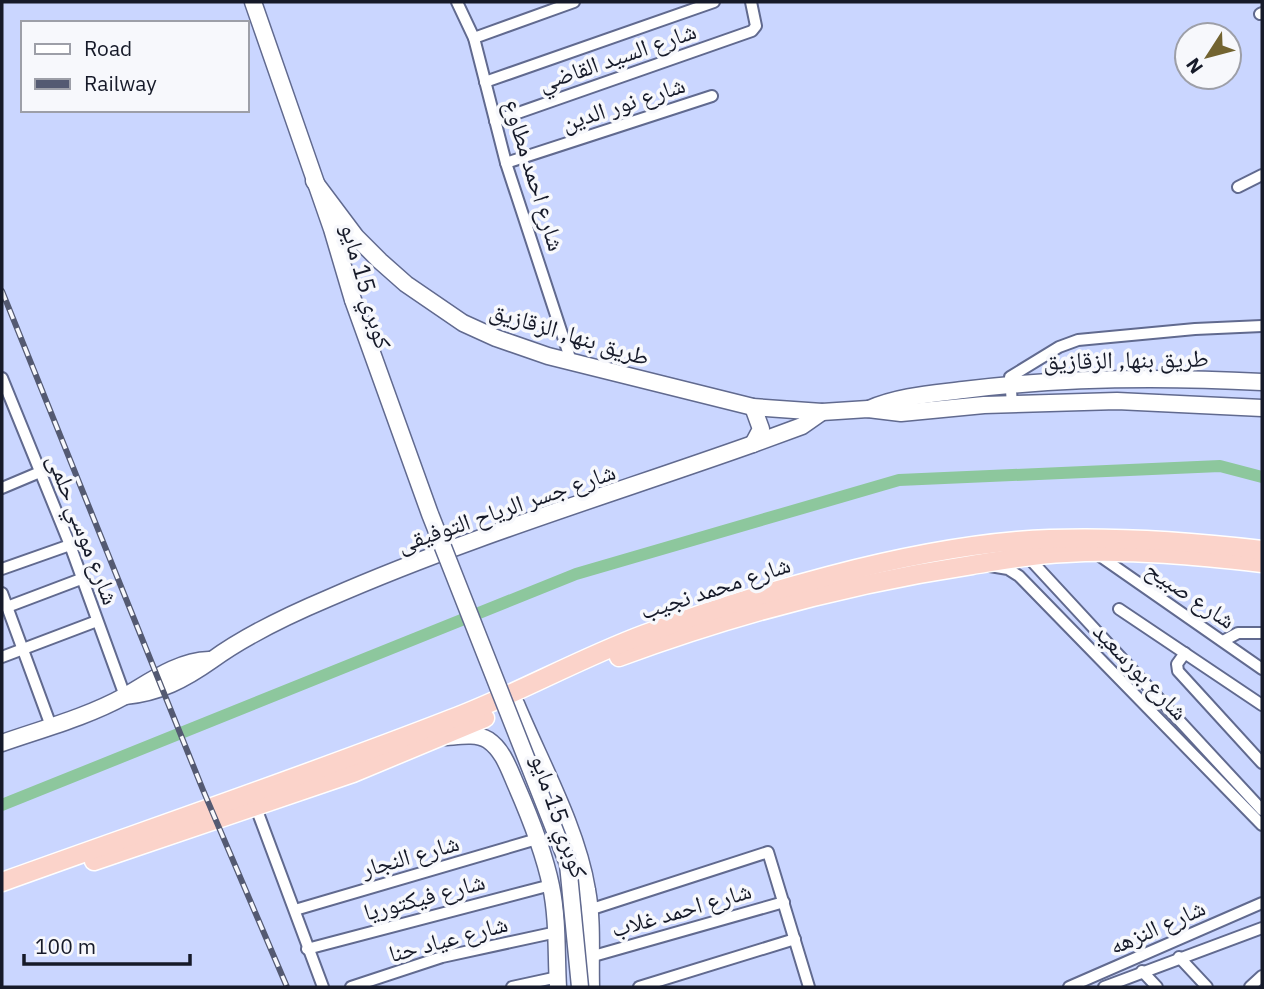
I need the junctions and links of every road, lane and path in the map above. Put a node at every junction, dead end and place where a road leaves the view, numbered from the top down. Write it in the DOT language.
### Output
graph roads {
  1 [pos="253,2"];
  2 [pos="457,2"];
  3 [pos="574,2"];
  4 [pos="714,2"];
  5 [pos="751,2"];
  6 [pos="474,38"];
  7 [pos="485,82"];
  8 [pos="712,96"];
  9 [pos="495,121"];
  10 [pos="506,163"];
  11 [pos="1262,175"];
  12 [pos="314,181"];
  13 [pos="1238,187"];
  14 [pos="325,212"];
  15 [pos="370,252"];
  16 [pos="343,268"];
  17 [pos="349,302"];
  18 [pos="1262,326"];
  19 [pos="571,361"];
  20 [pos="2,379"];
  21 [pos="1262,382"];
  22 [pos="1011,384"];
  23 [pos="6,403"];
  24 [pos="1012,404"];
  25 [pos="753,407"];
  26 [pos="1262,408"];
  27 [pos="868,409"];
  28 [pos="822,412"];
  29 [pos="753,444"];
  30 [pos="40,472"];
  31 [pos="2,486"];
  32 [pos="69,545"];
  33 [pos="1214,552"];
  34 [pos="1097,554"];
  35 [pos="1027,556"];
  36 [pos="1257,556"];
  37 [pos="980,564"];
  38 [pos="2,569"];
  39 [pos="81,579"];
  40 [pos="2,593"];
  41 [pos="752,606"];
  42 [pos="7,607"];
  43 [pos="1119,609"];
  44 [pos="727,613"];
  45 [pos="97,621"];
  46 [pos="1262,633"];
  47 [pos="1223,642"];
  48 [pos="22,649"];
  49 [pos="1185,653"];
  50 [pos="2,657"];
  51 [pos="1262,669"];
  52 [pos="125,696"];
  53 [pos="516,704"];
  54 [pos="1262,705"];
  55 [pos="51,726"];
  56 [pos="440,738"];
  57 [pos="2,743"];
  58 [pos="1260,756"];
  59 [pos="333,772"];
  60 [pos="255,805"];
  61 [pos="1262,810"];
  62 [pos="213,814"];
  63 [pos="1262,825"];
  64 [pos="537,839"];
  65 [pos="91,856"];
  66 [pos="2,881"];
  67 [pos="551,885"];
  68 [pos="2,894"];
  69 [pos="784,902"];
  70 [pos="1262,903"];
  71 [pos="589,910"];
  72 [pos="295,911"];
  73 [pos="1258,930"];
  74 [pos="557,932"];
  75 [pos="795,939"];
  76 [pos="1262,942"];
  77 [pos="307,949"];
  78 [pos="590,957"];
  79 [pos="1179,957"];
  80 [pos="1108,971"];
  81 [pos="1142,971"];
  82 [pos="1262,976"];
  83 [pos="562,984"];
  84 [pos="1111,986"];
  85 [pos="323,987"];
  86 [pos="351,987"];
  87 [pos="512,987"];
  88 [pos="580,987"];
  89 [pos="591,987"];
  90 [pos="639,987"];
  91 [pos="810,987"];
  92 [pos="1069,987"];
  93 [pos="1157,987"];
  94 [pos="1207,987"];
  95 [pos="1250,987"];
  1 -- 12 [label="main road, طريق بنها, الزقازيق"];
  2 -- 6 [label="street, شارع احمد مطاوع"];
  3 -- 6 [label="street"];
  4 -- 7 [label="street"];
  5 -- 9 [label="street, شارع السيد القاضي"];
  6 -- 7 [label="street, شارع احمد مطاوع"];
  7 -- 9 [label="street, شارع احمد مطاوع"];
  8 -- 10 [label="street, شارع نور الدين"];
  9 -- 10 [label="street, شارع احمد مطاوع"];
  10 -- 19 [label="street, شارع احمد مطاوع"];
  11 -- 13 [label="street"];
  12 -- 14 [label="main road, طريق بنها, الزقازيق"];
  12 -- 15 [label="main road, طريق بنها, الزقازيق"];
  14 -- 16 [label="main road, كوبري 15 مايو"];
  14 -- 17 [label="main road, كوبري 15 مايو"];
  15 -- 16 [label="main road"];
  15 -- 19 [label="main road, طريق بنها, الزقازيق"];
  16 -- 17 [label="main road, كوبري 15 مايو"];
  17 -- 83 [label="main road, كوبري 15 مايو"];
  17 -- 88 [label="main road, كوبري 15 مايو, bridge"];
  18 -- 22 [label="street"];
  19 -- 25 [label="main road, طريق بنها, الزقازيق"];
  20 -- 23 [label="street, شارع موسي حلمى"];
  21 -- 22 [label="main road, طريق بنها, الزقازيق"];
  22 -- 24 [label="street"];
  22 -- 27 [label="main road, طريق بنها, الزقازيق"];
  23 -- 30 [label="street, شارع موسي حلمى"];
  24 -- 26 [label="main road, طريق بنها, الزقازيق"];
  24 -- 27 [label="main road, طريق بنها, الزقازيق"];
  25 -- 28 [label="main road, طريق بنها, الزقازيق"];
  25 -- 29 [label="main road"];
  27 -- 28 [label="main road, طريق بنها, الزقازيق"];
  28 -- 29 [label="main road, شارع جسر الرياح التوفيقى"];
  29 -- 52 [label="main road, شارع جسر الرياح التوفيقى"];
  30 -- 31 [label="street"];
  30 -- 32 [label="street, شارع موسي حلمى"];
  32 -- 38 [label="street"];
  32 -- 39 [label="street, شارع موسي حلمى"];
  33 -- 34 [label="highway, شارع محمد نجيب"];
  33 -- 36 [label="highway, شارع محمد نجيب"];
  33 -- 41 [label="highway, شارع محمد نجيب"];
  34 -- 35 [label="highway, شارع محمد نجيب"];
  34 -- 47 [label="street, شارع صبيح"];
  35 -- 37 [label="highway, شارع محمد نجيب"];
  35 -- 61 [label="street, شارع بورسعيد"];
  37 -- 41 [label="highway, شارع محمد نجيب"];
  37 -- 63 [label="street, شارع بورسعيد"];
  39 -- 42 [label="street"];
  39 -- 45 [label="street, شارع موسي حلمى"];
  40 -- 42 [label="street"];
  41 -- 44 [label="highway, شارع محمد نجيب"];
  42 -- 48 [label="street"];
  43 -- 49 [label="street"];
  44 -- 53 [label="highway, شارع محمد نجيب"];
  44 -- 59 [label="highway, شارع محمد نجيب"];
  45 -- 48 [label="street"];
  45 -- 52 [label="street, شارع موسي حلمى"];
  46 -- 47 [label="street"];
  47 -- 51 [label="street, شارع صبيح"];
  48 -- 50 [label="street"];
  48 -- 55 [label="street"];
  49 -- 54 [label="street"];
  49 -- 58 [label="street"];
  52 -- 55 [label="main road, شارع جسر الرياح التوفيقى"];
  53 -- 56 [label="highway, شارع محمد نجيب"];
  53 -- 71 [label="main road"];
  55 -- 57 [label="main road, شارع جسر الرياح التوفيقى"];
  56 -- 59 [label="highway, شارع محمد نجيب"];
  56 -- 64 [label="main road"];
  59 -- 60 [label="highway, شارع محمد نجيب"];
  59 -- 62 [label="highway, شارع محمد نجيب"];
  60 -- 62 [label="highway, شارع محمد نجيب"];
  60 -- 72 [label="street"];
  62 -- 65 [label="highway"];
  64 -- 67 [label="main road"];
  64 -- 72 [label="street, شارع النجار"];
  65 -- 66 [label="highway"];
  65 -- 68 [label="highway"];
  67 -- 74 [label="main road"];
  67 -- 77 [label="street, شارع فيكتوريا"];
  69 -- 71 [label="street"];
  69 -- 75 [label="street"];
  69 -- 78 [label="street, شارع احمد غلاب"];
  70 -- 80 [label="street, شارع النزهه"];
  71 -- 78 [label="main road"];
  72 -- 77 [label="street"];
  73 -- 76 [label="street"];
  73 -- 79 [label="street, شارع النزهه"];
  74 -- 83 [label="main road"];
  74 -- 86 [label="street, شارع عياد حنا"];
  75 -- 90 [label="street"];
  75 -- 91 [label="street"];
  77 -- 85 [label="street"];
  78 -- 89 [label="main road"];
  79 -- 81 [label="street, شارع النزهه"];
  79 -- 94 [label="street"];
  80 -- 84 [label="street"];
  80 -- 92 [label="street, شارع النزهه"];
  81 -- 84 [label="street, شارع النزهه"];
  81 -- 93 [label="street"];
  82 -- 95 [label="street"];
  83 -- 87 [label="street"];
}
